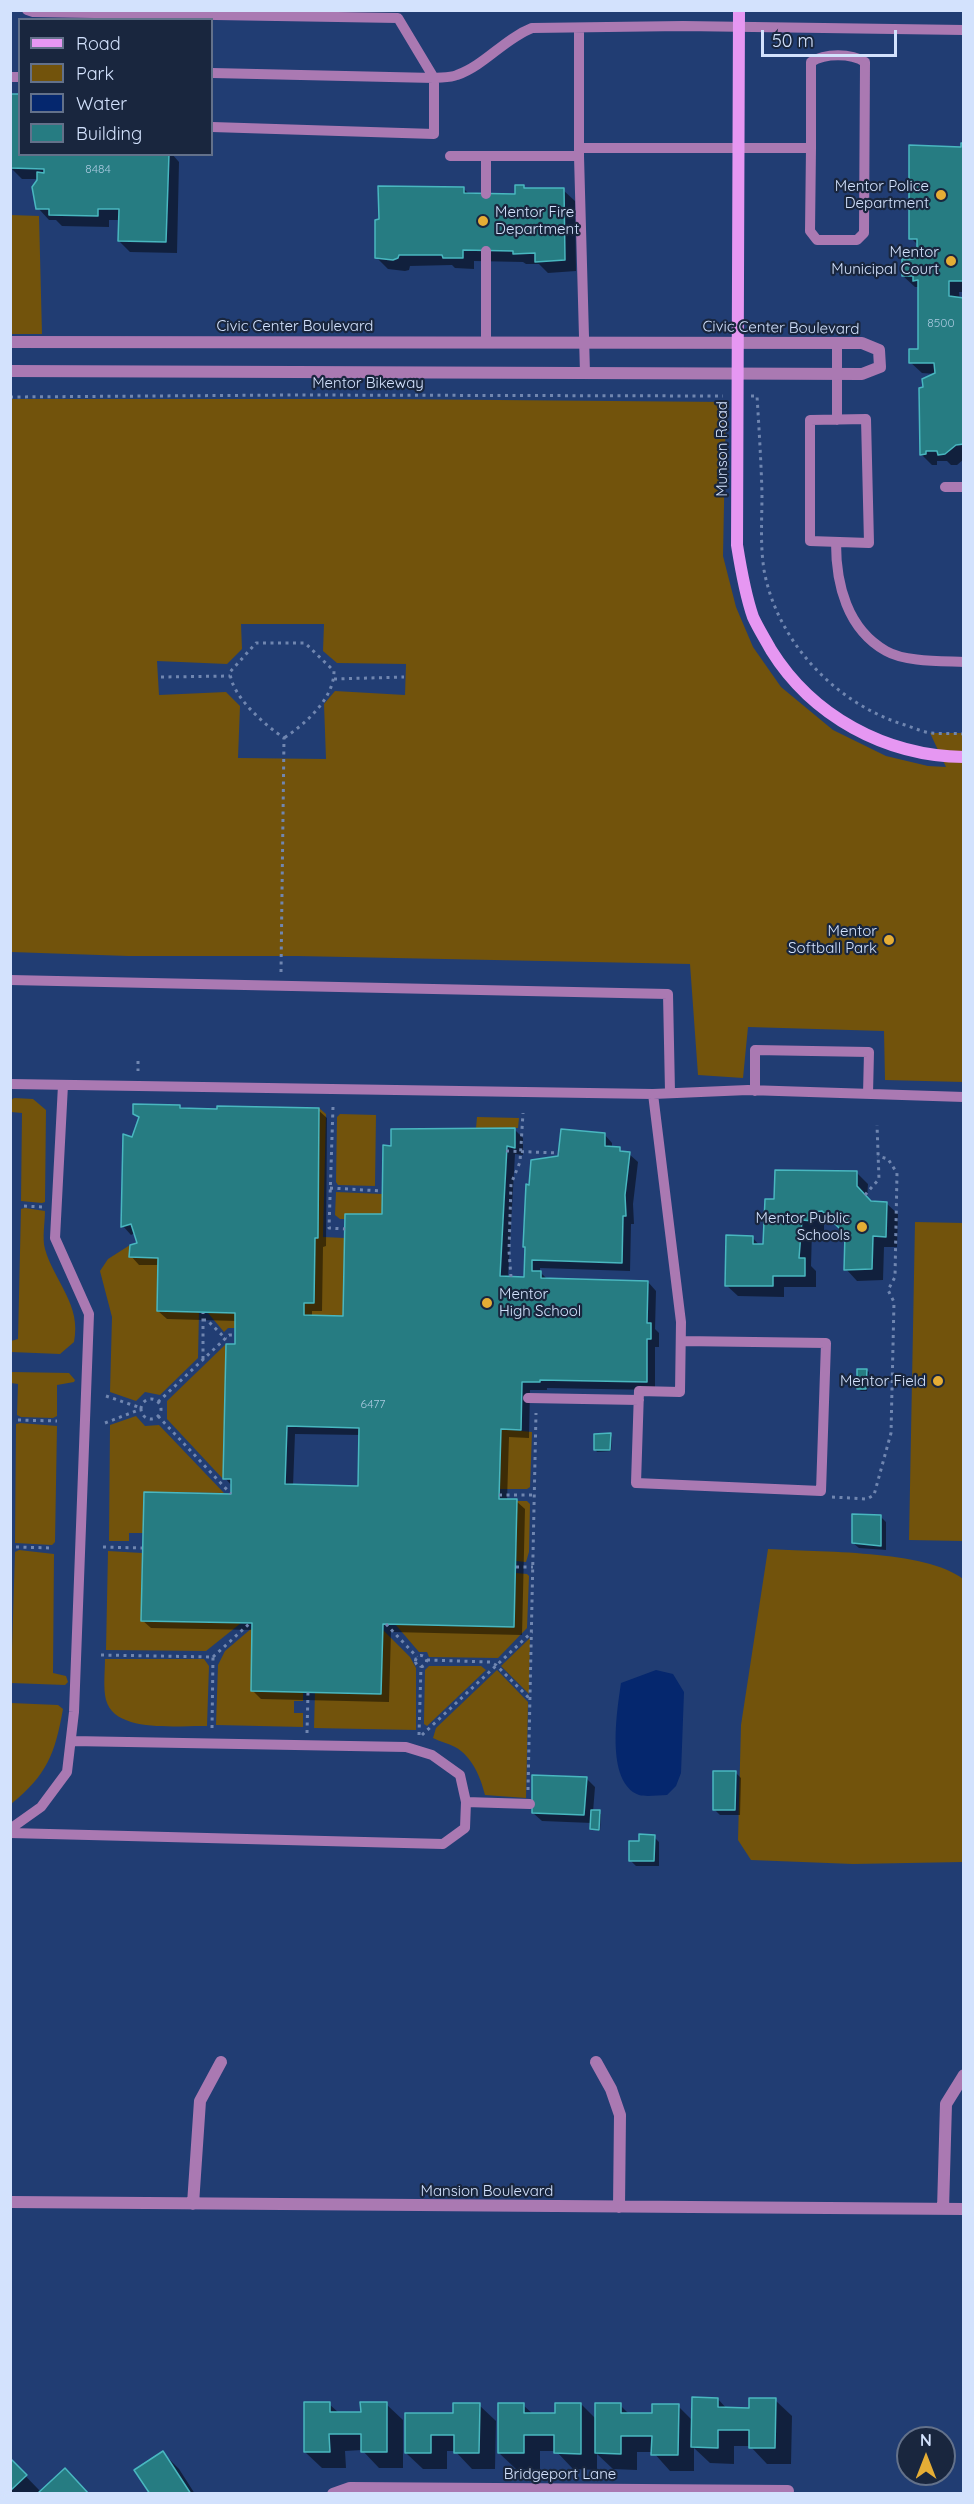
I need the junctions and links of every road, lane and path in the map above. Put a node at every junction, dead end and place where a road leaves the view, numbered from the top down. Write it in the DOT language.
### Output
graph roads {
  1 [pos="27,10"];
  2 [pos="740,10"];
  3 [pos="396,14"];
  4 [pos="136,15"];
  5 [pos="579,28"];
  6 [pos="740,28"];
  7 [pos="963,30"];
  8 [pos="213,73"];
  9 [pos="434,78"];
  10 [pos="213,127"];
  11 [pos="740,148"];
  12 [pos="811,148"];
  13 [pos="579,152"];
  14 [pos="450,156"];
  15 [pos="486,156"];
  16 [pos="486,194"];
  17 [pos="486,250"];
  18 [pos="486,341"];
  19 [pos="583,341"];
  20 [pos="10,342"];
  21 [pos="737,342"];
  22 [pos="837,342"];
  23 [pos="10,371"];
  24 [pos="585,373"];
  25 [pos="737,373"];
  26 [pos="837,374"];
  27 [pos="726,396"];
  28 [pos="752,396"];
  29 [pos="10,398"];
  30 [pos="837,420"];
  31 [pos="945,487"];
  32 [pos="963,487"];
  33 [pos="836,543"];
  34 [pos="963,662"];
  35 [pos="161,676"];
  36 [pos="230,676"];
  37 [pos="404,677"];
  38 [pos="334,679"];
  39 [pos="963,734"];
  40 [pos="284,738"];
  41 [pos="963,758"];
  42 [pos="10,980"];
  43 [pos="281,986"];
  44 [pos="138,1061"];
  45 [pos="138,1074"];
  46 [pos="10,1084"];
  47 [pos="63,1085"];
  48 [pos="755,1091"];
  49 [pos="670,1092"];
  50 [pos="653,1094"];
  51 [pos="868,1094"];
  52 [pos="963,1096"];
  53 [pos="333,1107"];
  54 [pos="523,1113"];
  55 [pos="877,1125"];
  56 [pos="506,1151"];
  57 [pos="520,1151"];
  58 [pos="559,1153"];
  59 [pos="878,1156"];
  60 [pos="330,1188"];
  61 [pos="382,1191"];
  62 [pos="865,1194"];
  63 [pos="24,1206"];
  64 [pos="43,1207"];
  65 [pos="345,1229"];
  66 [pos="512,1277"];
  67 [pos="203,1313"];
  68 [pos="203,1320"];
  69 [pos="235,1335"];
  70 [pos="225,1339"];
  71 [pos="682,1341"];
  72 [pos="203,1360"];
  73 [pos="106,1396"];
  74 [pos="532,1398"];
  75 [pos="639,1400"];
  76 [pos="158,1402"];
  77 [pos="141,1408"];
  78 [pos="158,1416"];
  79 [pos="18,1420"];
  80 [pos="57,1421"];
  81 [pos="105,1424"];
  82 [pos="821,1491"];
  83 [pos="231,1494"];
  84 [pos="499,1495"];
  85 [pos="534,1495"];
  86 [pos="103,1546"];
  87 [pos="16,1547"];
  88 [pos="53,1548"];
  89 [pos="142,1548"];
  90 [pos="516,1567"];
  91 [pos="533,1567"];
  92 [pos="250,1623"];
  93 [pos="386,1624"];
  94 [pos="532,1632"];
  95 [pos="101,1655"];
  96 [pos="213,1657"];
  97 [pos="417,1657"];
  98 [pos="427,1660"];
  99 [pos="496,1665"];
  100 [pos="421,1666"];
  101 [pos="308,1692"];
  102 [pos="531,1700"];
  103 [pos="212,1731"];
  104 [pos="307,1733"];
  105 [pos="72,1741"];
  106 [pos="466,1802"];
  107 [pos="529,1804"];
  108 [pos="10,1831"];
  109 [pos="221,2062"];
  110 [pos="596,2062"];
  111 [pos="963,2075"];
  112 [pos="10,2202"];
  113 [pos="193,2204"];
  114 [pos="619,2207"];
  115 [pos="943,2209"];
  116 [pos="963,2210"];
  117 [pos="788,2491"];
  118 [pos="333,2493"];
  1 -- 4 [label="lane"];
  2 -- 6 [label="street, Munson Road"];
  3 -- 4 [label="lane"];
  3 -- 9 [label="lane"];
  5 -- 6 [label="lane"];
  5 -- 9 [label="lane"];
  5 -- 13 [label="lane"];
  6 -- 7 [label="lane"];
  6 -- 11 [label="street, Munson Road"];
  8 -- 9 [label="lane"];
  9 -- 10 [label="lane"];
  11 -- 12 [label="lane"];
  11 -- 13 [label="lane"];
  11 -- 21 [label="street, Munson Road"];
  12 -- 12 [label="lane"];
  13 -- 15 [label="lane"];
  13 -- 19 [label="lane"];
  14 -- 15 [label="lane"];
  15 -- 16 [label="lane"];
  17 -- 18 [label="lane"];
  18 -- 19 [label="street, Civic Center Boulevard"];
  18 -- 20 [label="street, Civic Center Boulevard"];
  19 -- 21 [label="street, Civic Center Boulevard"];
  19 -- 24 [label="lane"];
  21 -- 22 [label="street, Civic Center Boulevard"];
  21 -- 25 [label="street, Munson Road"];
  22 -- 26 [label="lane"];
  22 -- 26 [label="street, Civic Center Boulevard"];
  23 -- 24 [label="street, Civic Center Boulevard"];
  24 -- 25 [label="street, Civic Center Boulevard"];
  25 -- 26 [label="street, Civic Center Boulevard"];
  25 -- 41 [label="street, Munson Road"];
  26 -- 30 [label="lane"];
  27 -- 29 [label="path, Mentor Bikeway"];
  28 -- 39 [label="path"];
  30 -- 33 [label="lane"];
  30 -- 33 [label="lane"];
  31 -- 32 [label="lane"];
  33 -- 34 [label="lane"];
  35 -- 36 [label="path"];
  36 -- 38 [label="path"];
  36 -- 40 [label="path"];
  37 -- 38 [label="path"];
  38 -- 40 [label="path"];
  40 -- 43 [label="path"];
  42 -- 43 [label="lane"];
  43 -- 49 [label="lane"];
  44 -- 45 [label="path"];
  46 -- 47 [label="lane"];
  47 -- 50 [label="lane"];
  47 -- 105 [label="lane"];
  48 -- 49 [label="lane"];
  48 -- 51 [label="lane"];
  48 -- 51 [label="lane"];
  49 -- 50 [label="lane"];
  50 -- 71 [label="lane"];
  51 -- 52 [label="lane"];
  53 -- 60 [label="path"];
  54 -- 57 [label="path"];
  55 -- 59 [label="path"];
  56 -- 57 [label="path"];
  57 -- 58 [label="path"];
  57 -- 66 [label="path"];
  59 -- 62 [label="path"];
  59 -- 82 [label="path"];
  60 -- 61 [label="path"];
  60 -- 65 [label="path"];
  63 -- 64 [label="path"];
  67 -- 68 [label="path"];
  68 -- 70 [label="path"];
  68 -- 72 [label="path"];
  69 -- 70 [label="path"];
  70 -- 72 [label="path"];
  71 -- 75 [label="lane"];
  71 -- 82 [label="lane"];
  72 -- 76 [label="path"];
  73 -- 77 [label="path"];
  74 -- 75 [label="lane"];
  74 -- 85 [label="path"];
  75 -- 82 [label="lane"];
  76 -- 77 [label="path"];
  76 -- 78 [label="path"];
  77 -- 78 [label="path"];
  77 -- 81 [label="path"];
  78 -- 83 [label="path"];
  79 -- 80 [label="path"];
  84 -- 85 [label="path"];
  85 -- 91 [label="path"];
  86 -- 89 [label="path"];
  87 -- 88 [label="path"];
  90 -- 91 [label="path"];
  91 -- 94 [label="path"];
  92 -- 96 [label="path"];
  93 -- 97 [label="path"];
  94 -- 99 [label="path"];
  94 -- 102 [label="path"];
  95 -- 96 [label="path"];
  96 -- 103 [label="path"];
  97 -- 98 [label="path"];
  97 -- 100 [label="path"];
  98 -- 99 [label="path"];
  98 -- 100 [label="path"];
  99 -- 100 [label="path"];
  99 -- 102 [label="path"];
  101 -- 104 [label="path"];
  102 -- 107 [label="path"];
  105 -- 106 [label="lane"];
  105 -- 108 [label="lane"];
  106 -- 107 [label="lane"];
  106 -- 108 [label="lane"];
  109 -- 113 [label="street"];
  110 -- 114 [label="street"];
  111 -- 115 [label="street"];
  112 -- 113 [label="street, Mansion Boulevard"];
  113 -- 114 [label="street, Mansion Boulevard"];
  114 -- 115 [label="street, Mansion Boulevard"];
  115 -- 116 [label="street, Mansion Boulevard"];
  117 -- 118 [label="street, Bridgeport Lane"];
}
